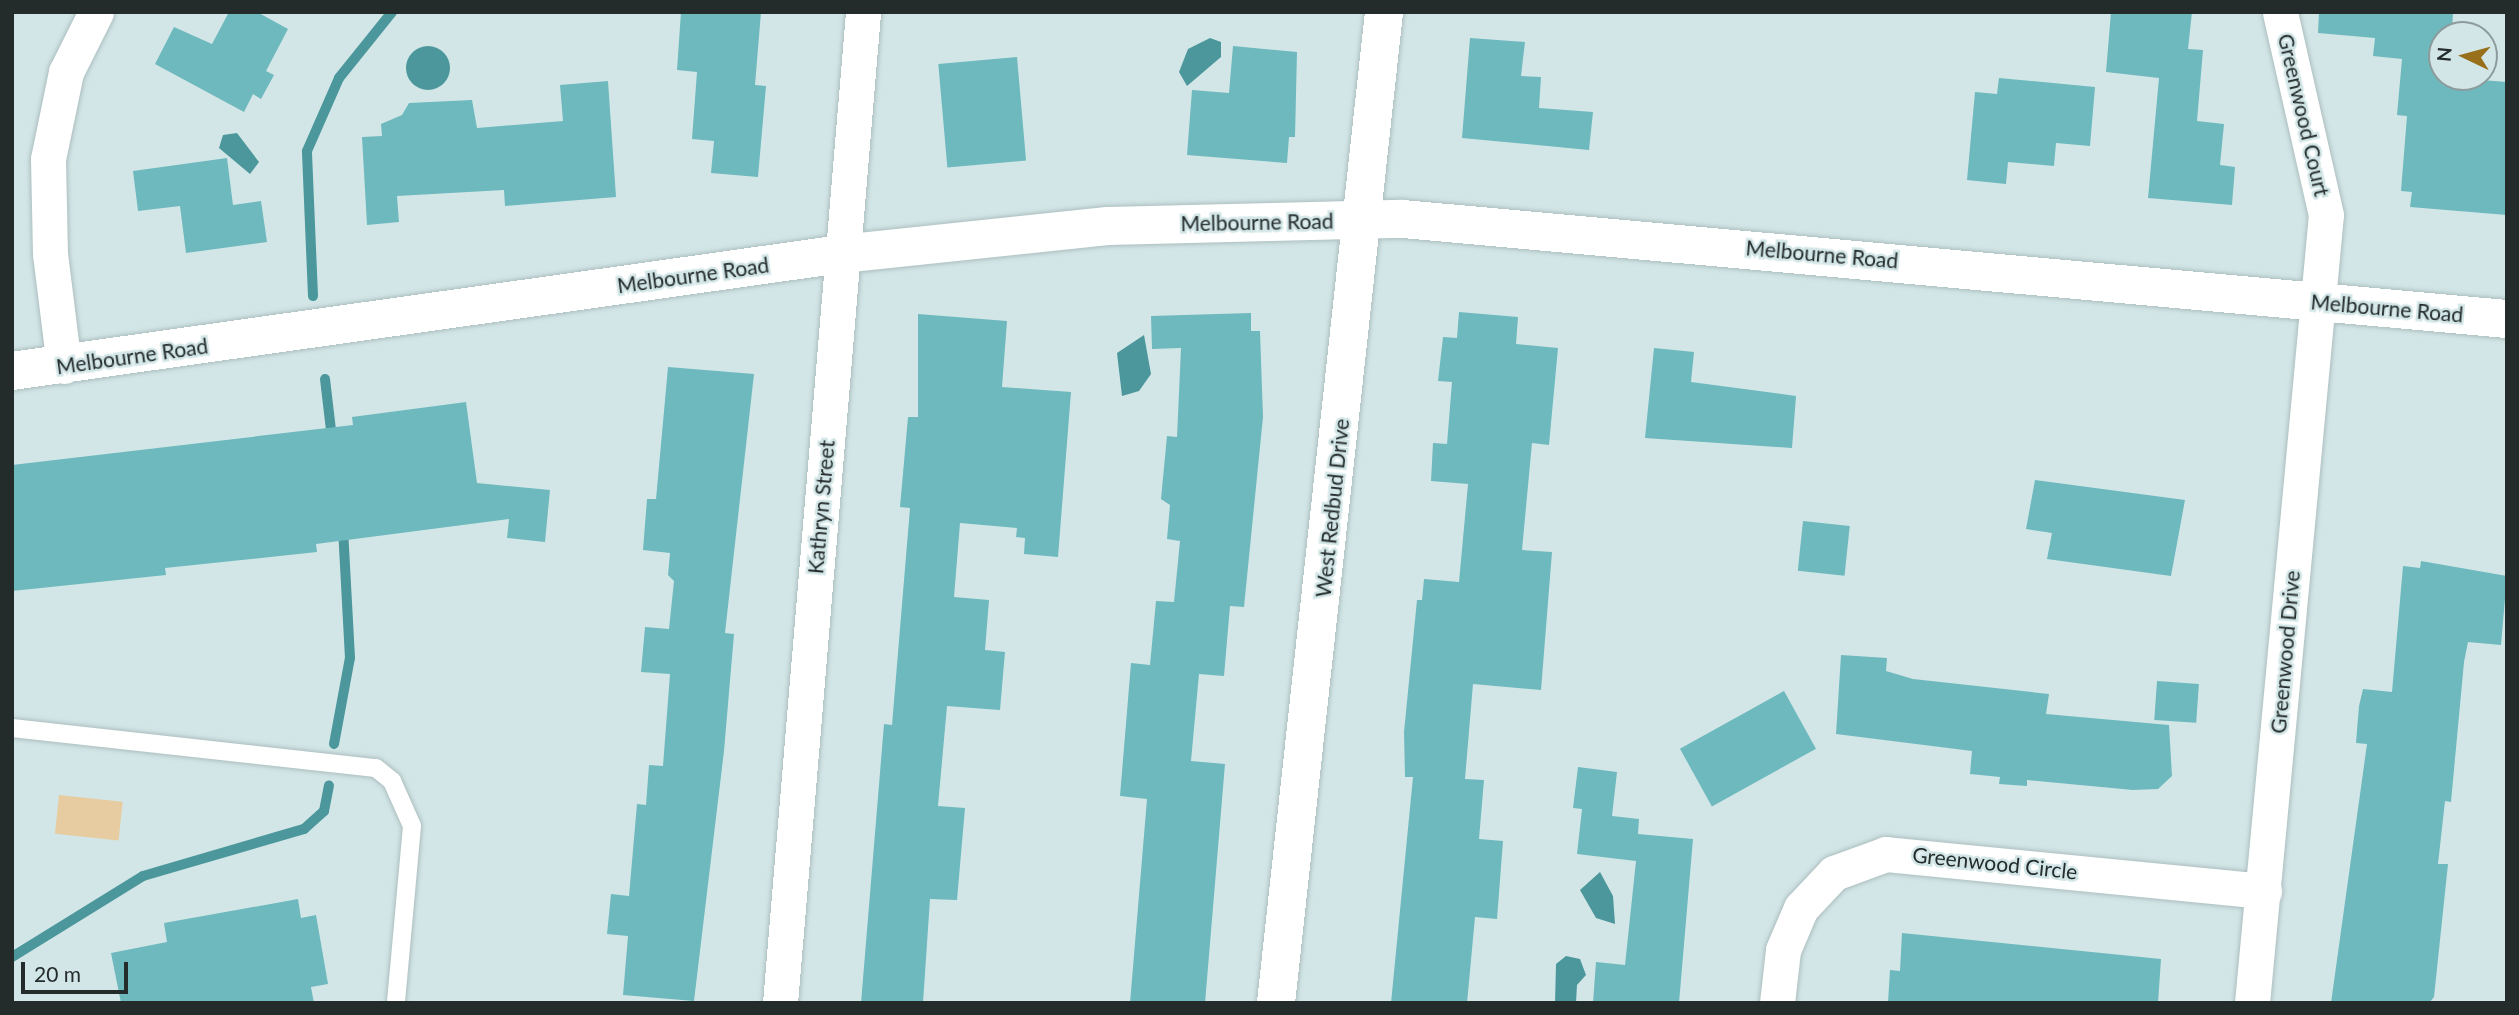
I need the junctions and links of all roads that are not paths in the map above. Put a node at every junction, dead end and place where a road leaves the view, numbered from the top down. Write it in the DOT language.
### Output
graph roads {
  1 [pos="96,12"];
  2 [pos="863,12"];
  3 [pos="1384,12"];
  4 [pos="2280,12"];
  5 [pos="1365,220"];
  6 [pos="841,254"];
  7 [pos="2317,301"];
  8 [pos="2507,319"];
  9 [pos="64,366"];
  10 [pos="12,371"];
  11 [pos="12,728"];
  12 [pos="2264,891"];
  13 [pos="396,1003"];
  14 [pos="780,1003"];
  15 [pos="1276,1003"];
  16 [pos="1777,1003"];
  17 [pos="2252,1003"];
  1 -- 9 [label="street"];
  2 -- 6 [label="street, Kathryn Street"];
  3 -- 5 [label="street, West Redbud Drive"];
  4 -- 7 [label="street, Greenwood Court"];
  5 -- 6 [label="street, Melbourne Road"];
  5 -- 7 [label="street, Melbourne Road"];
  5 -- 15 [label="street, West Redbud Drive"];
  6 -- 9 [label="street, Melbourne Road"];
  6 -- 14 [label="street, Kathryn Street"];
  7 -- 8 [label="street, Melbourne Road"];
  7 -- 12 [label="street, Greenwood Drive"];
  9 -- 10 [label="street, Melbourne Road"];
  11 -- 13 [label="lane"];
  12 -- 16 [label="street, Greenwood Circle"];
  12 -- 17 [label="street, Greenwood Drive"];
}
